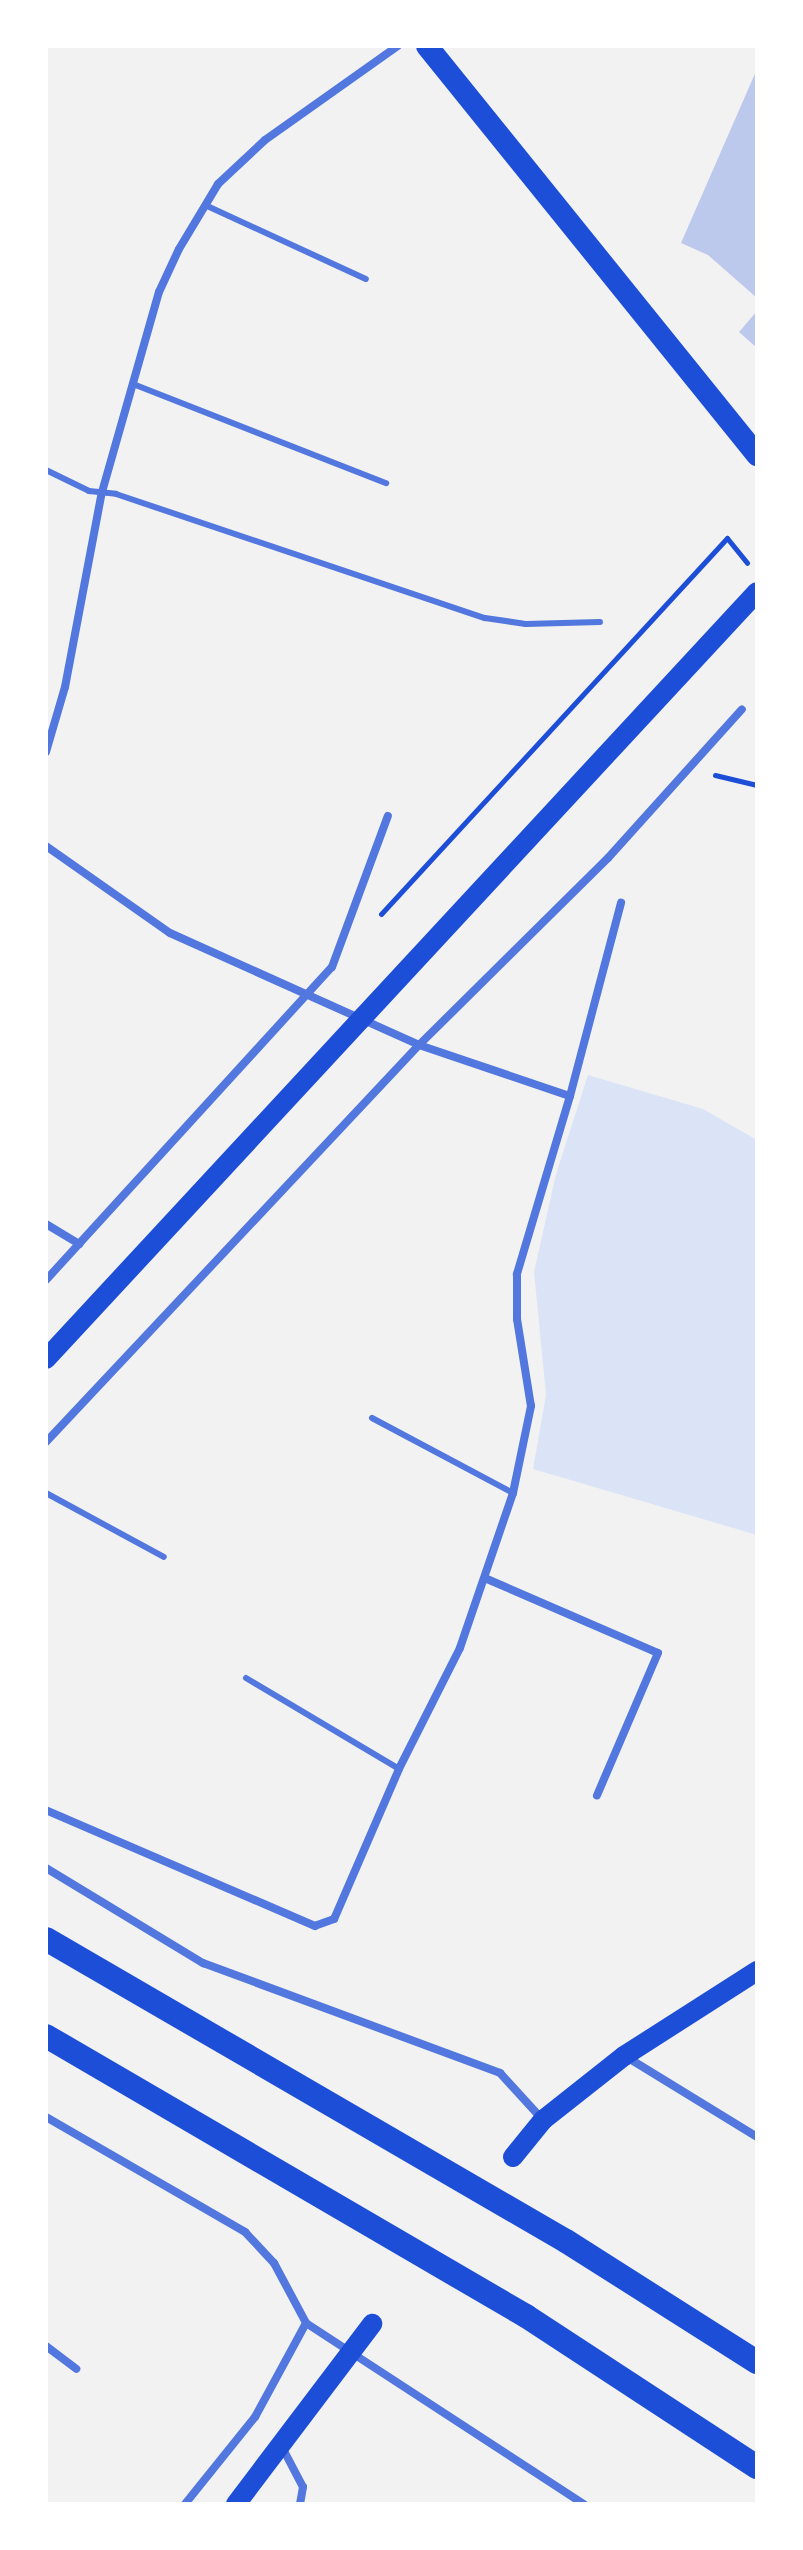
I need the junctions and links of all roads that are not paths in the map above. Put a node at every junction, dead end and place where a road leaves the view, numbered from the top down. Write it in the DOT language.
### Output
graph roads {
  1 [pos="398,46"];
  2 [pos="427,46"];
  3 [pos="205,205"];
  4 [pos="366,279"];
  5 [pos="133,384"];
  6 [pos="757,455"];
  7 [pos="46,470"];
  8 [pos="386,483"];
  9 [pos="102,492"];
  10 [pos="757,592"];
  11 [pos="600,622"];
  12 [pos="742,709"];
  13 [pos="46,752"];
  14 [pos="388,816"];
  15 [pos="46,846"];
  16 [pos="621,903"];
  17 [pos="307,995"];
  18 [pos="419,1045"];
  19 [pos="570,1096"];
  20 [pos="46,1224"];
  21 [pos="79,1244"];
  22 [pos="46,1280"];
  23 [pos="46,1359"];
  24 [pos="372,1418"];
  25 [pos="46,1442"];
  26 [pos="46,1493"];
  27 [pos="513,1493"];
  28 [pos="164,1557"];
  29 [pos="487,1579"];
  30 [pos="246,1678"];
  31 [pos="399,1769"];
  32 [pos="597,1795"];
  33 [pos="46,1810"];
  34 [pos="46,1868"];
  35 [pos="46,1939"];
  36 [pos="757,1971"];
  37 [pos="46,2036"];
  38 [pos="624,2056"];
  39 [pos="46,2117"];
  40 [pos="543,2120"];
  41 [pos="757,2137"];
  42 [pos="513,2157"];
  43 [pos="306,2323"];
  44 [pos="372,2324"];
  45 [pos="46,2346"];
  46 [pos="350,2356"];
  47 [pos="757,2362"];
  48 [pos="76,2369"];
  49 [pos="281,2446"];
  50 [pos="757,2467"];
  51 [pos="185,2504"];
  52 [pos="236,2504"];
  53 [pos="300,2504"];
  54 [pos="584,2504"];
  1 -- 3 [label="street"];
  2 -- 6 [label="highway"];
  3 -- 4 [label="lane"];
  3 -- 5 [label="street"];
  5 -- 8 [label="lane"];
  5 -- 9 [label="street"];
  7 -- 9 [label="lane"];
  9 -- 11 [label="lane"];
  9 -- 13 [label="street"];
  10 -- 23 [label="main road"];
  12 -- 18 [label="street"];
  14 -- 17 [label="street"];
  15 -- 17 [label="street"];
  16 -- 19 [label="street"];
  17 -- 18 [label="street"];
  17 -- 21 [label="street"];
  18 -- 19 [label="street"];
  18 -- 25 [label="street"];
  19 -- 27 [label="street"];
  20 -- 21 [label="street"];
  21 -- 22 [label="street"];
  24 -- 27 [label="lane"];
  26 -- 28 [label="lane"];
  27 -- 29 [label="street"];
  29 -- 31 [label="street"];
  29 -- 32 [label="street"];
  30 -- 31 [label="lane"];
  31 -- 33 [label="street"];
  34 -- 40 [label="street"];
  35 -- 47 [label="highway"];
  36 -- 38 [label="main road"];
  37 -- 50 [label="highway"];
  38 -- 40 [label="main road"];
  38 -- 41 [label="street"];
  39 -- 43 [label="street"];
  40 -- 42 [label="main road"];
  43 -- 46 [label="street"];
  43 -- 51 [label="street"];
  44 -- 46 [label="main road"];
  45 -- 48 [label="street"];
  46 -- 49 [label="main road"];
  46 -- 54 [label="street"];
  49 -- 52 [label="main road"];
  49 -- 53 [label="street"];
}
